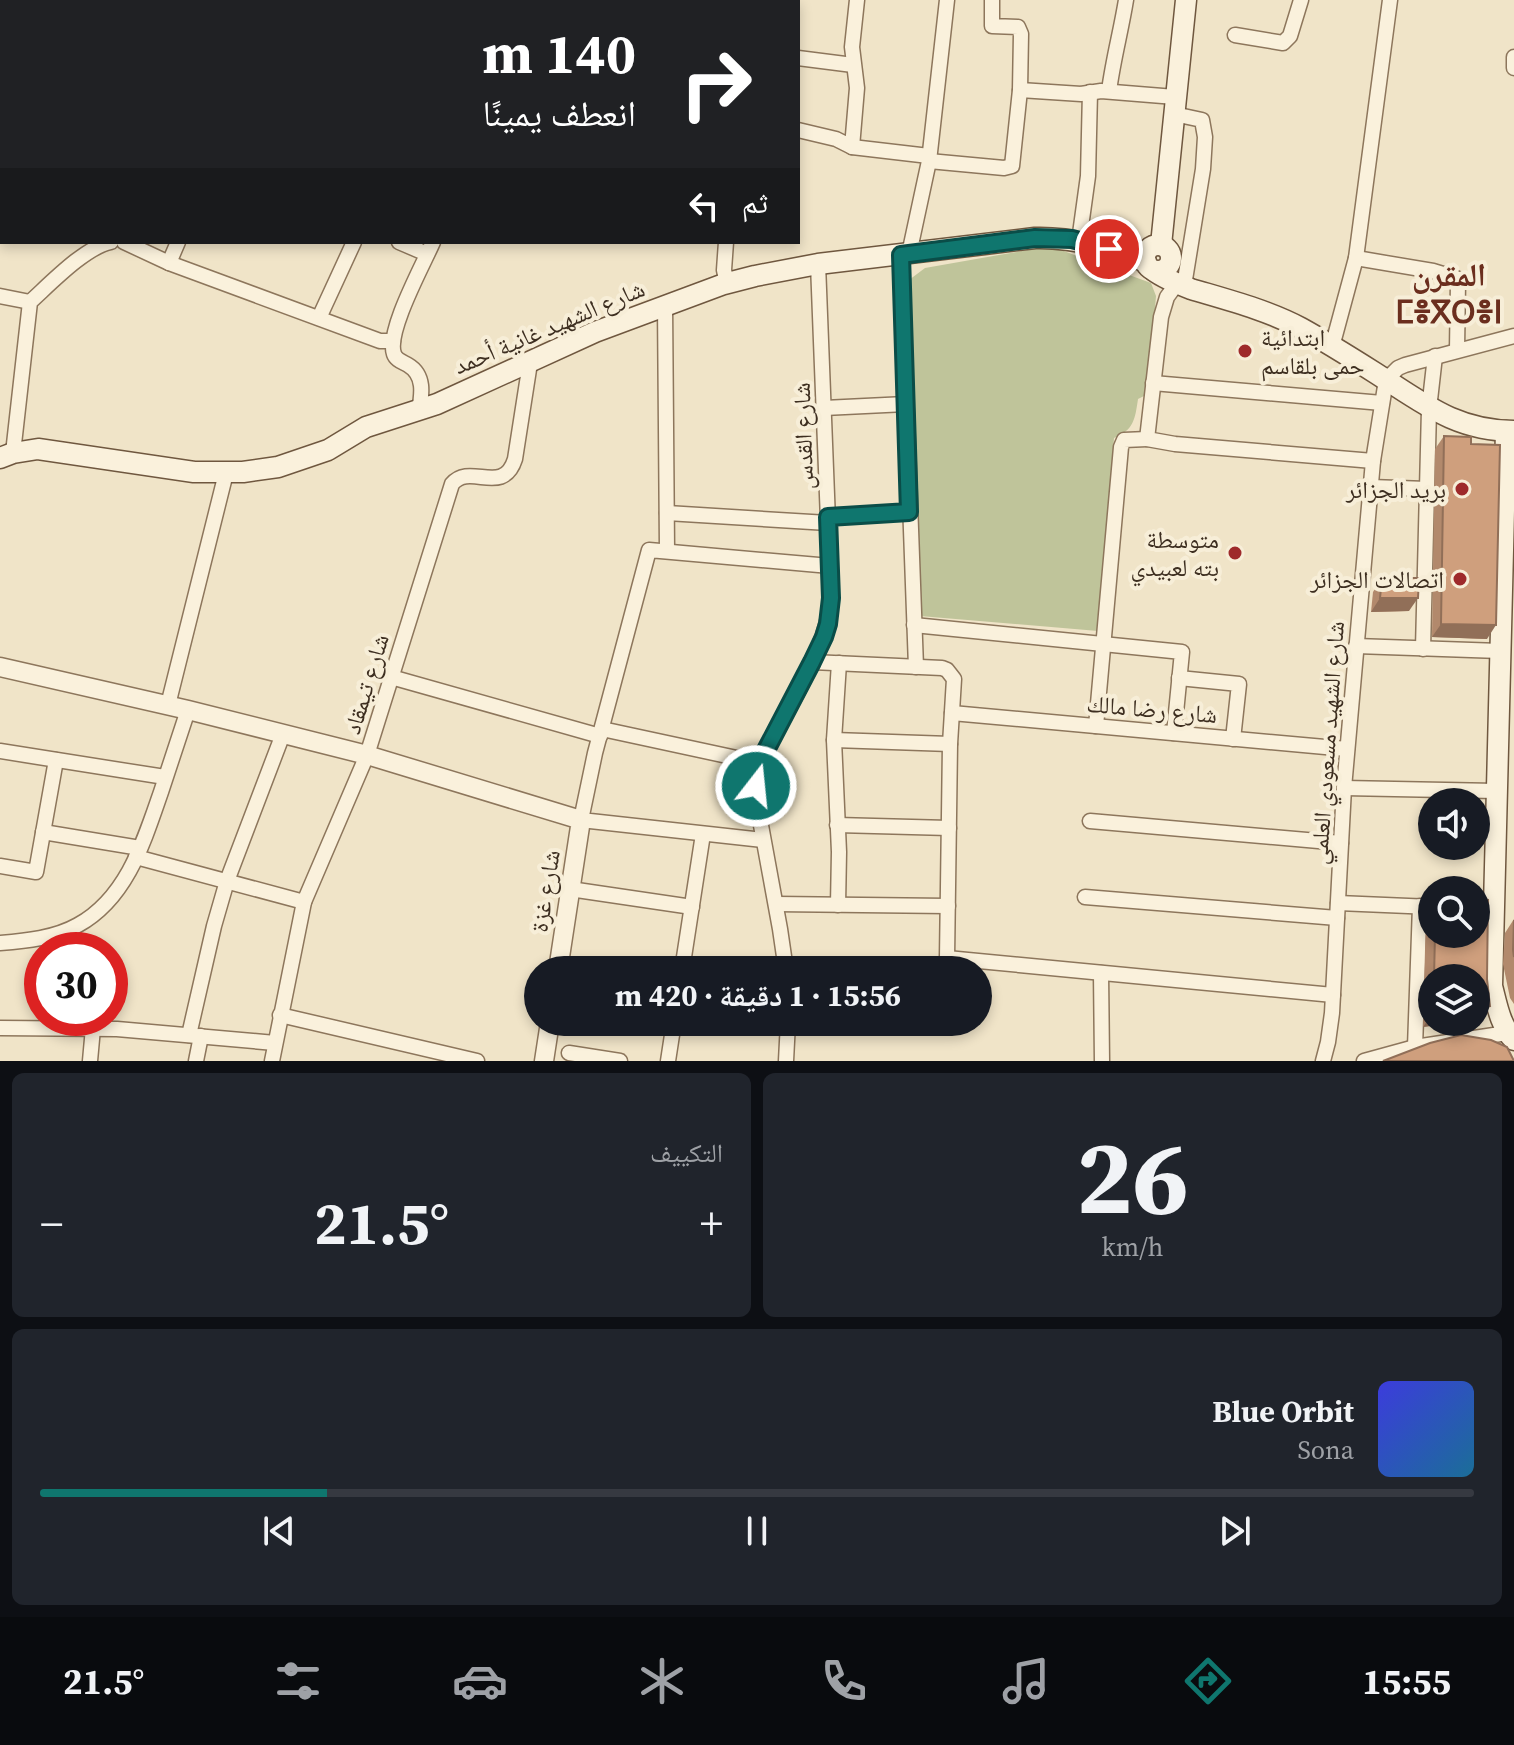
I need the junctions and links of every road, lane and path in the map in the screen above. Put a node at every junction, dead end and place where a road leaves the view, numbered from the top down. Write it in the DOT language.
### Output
graph roads {
  1 [pos="857,0"];
  2 [pos="947,0"];
  3 [pos="992,0"];
  4 [pos="1126,0"];
  5 [pos="1186,0"];
  6 [pos="1301,0"];
  7 [pos="1390,0"];
  8 [pos="1235,35"];
  9 [pos="1514,57"];
  10 [pos="800,58"];
  11 [pos="853,65"];
  12 [pos="1514,68"];
  13 [pos="1020,90"];
  14 [pos="1109,91"];
  15 [pos="1090,92"];
  16 [pos="1174,106"];
  17 [pos="800,130"];
  18 [pos="852,147"];
  19 [pos="929,158"];
  20 [pos="1079,241"];
  21 [pos="107,244"];
  22 [pos="177,244"];
  23 [pos="353,244"];
  24 [pos="409,244"];
  25 [pos="726,244"];
  26 [pos="129,245"];
  27 [pos="430,248"];
  28 [pos="905,254"];
  29 [pos="1356,258"];
  30 [pos="169,263"];
  31 [pos="818,264"];
  32 [pos="1158,265"];
  33 [pos="727,284"];
  34 [pos="0,296"];
  35 [pos="30,302"];
  36 [pos="665,305"];
  37 [pos="319,318"];
  38 [pos="1514,336"];
  39 [pos="393,341"];
  40 [pos="1332,347"];
  41 [pos="1457,350"];
  42 [pos="1435,356"];
  43 [pos="530,363"];
  44 [pos="1386,380"];
  45 [pos="1153,383"];
  46 [pos="1382,403"];
  47 [pos="906,404"];
  48 [pos="824,408"];
  49 [pos="1429,409"];
  50 [pos="419,411"];
  51 [pos="1510,431"];
  52 [pos="1147,439"];
  53 [pos="7,455"];
  54 [pos="1373,461"];
  55 [pos="226,473"];
  56 [pos="1371,487"];
  57 [pos="1427,489"];
  58 [pos="909,512"];
  59 [pos="667,513"];
  60 [pos="828,520"];
  61 [pos="667,550"];
  62 [pos="830,566"];
  63 [pos="914,625"];
  64 [pos="1103,644"];
  65 [pos="1356,646"];
  66 [pos="1423,649"];
  67 [pos="812,662"];
  68 [pos="1505,662"];
  69 [pos="839,663"];
  70 [pos="0,667"];
  71 [pos="916,667"];
  72 [pos="391,677"];
  73 [pos="1179,678"];
  74 [pos="168,705"];
  75 [pos="188,710"];
  76 [pos="952,713"];
  77 [pos="1096,726"];
  78 [pos="601,733"];
  79 [pos="1174,733"];
  80 [pos="283,734"];
  81 [pos="1233,739"];
  82 [pos="834,740"];
  83 [pos="950,744"];
  84 [pos="1347,749"];
  85 [pos="0,751"];
  86 [pos="367,755"];
  87 [pos="56,760"];
  88 [pos="760,763"];
  89 [pos="1505,767"];
  90 [pos="165,777"];
  91 [pos="1344,788"];
  92 [pos="1496,791"];
  93 [pos="581,820"];
  94 [pos="1090,821"];
  95 [pos="837,825"];
  96 [pos="949,828"];
  97 [pos="43,832"];
  98 [pos="703,834"];
  99 [pos="763,840"];
  100 [pos="1341,843"];
  101 [pos="138,853"];
  102 [pos="0,866"];
  103 [pos="227,881"];
  104 [pos="570,889"];
  105 [pos="1085,897"];
  106 [pos="304,902"];
  107 [pos="776,904"];
  108 [pos="838,905"];
  109 [pos="948,906"];
  110 [pos="692,907"];
  111 [pos="1418,907"];
  112 [pos="1337,910"];
  113 [pos="1492,918"];
  114 [pos="0,943"];
  115 [pos="1423,948"];
  116 [pos="560,956"];
  117 [pos="684,956"];
  118 [pos="784,956"];
  119 [pos="945,956"];
  120 [pos="992,967"];
  121 [pos="1101,973"];
  122 [pos="1333,995"];
  123 [pos="280,1015"];
  124 [pos="0,1028"];
  125 [pos="24,1028"];
  126 [pos="128,1030"];
  127 [pos="195,1035"];
  128 [pos="92,1036"];
  129 [pos="548,1036"];
  130 [pos="672,1036"];
  131 [pos="787,1036"];
  132 [pos="1511,1036"];
  133 [pos="275,1043"];
  134 [pos="1415,1047"];
  135 [pos="569,1053"];
  136 [pos="90,1061"];
  137 [pos="196,1061"];
  138 [pos="272,1061"];
  139 [pos="477,1061"];
  140 [pos="544,1061"];
  141 [pos="620,1061"];
  142 [pos="668,1061"];
  143 [pos="786,1061"];
  144 [pos="1102,1061"];
  145 [pos="1323,1061"];
  146 [pos="1364,1061"];
  147 [pos="1512,1061"];
  1 -- 11 [label="street"];
  2 -- 19 [label="street"];
  3 -- 13 [label="street"];
  4 -- 14 [label="street"];
  5 -- 16 [label="main road"];
  6 -- 8 [label="street"];
  7 -- 29 [label="street"];
  9 -- 12 [label="street"];
  10 -- 11 [label="street"];
  11 -- 18 [label="street"];
  13 -- 15 [label="street"];
  13 -- 19 [label="street"];
  14 -- 15 [label="street"];
  14 -- 16 [label="street"];
  15 -- 20 [label="street"];
  16 -- 32 [label="main road"];
  16 -- 32 [label="street"];
  17 -- 18 [label="street"];
  18 -- 19 [label="street"];
  19 -- 28 [label="street"];
  20 -- 28 [label="main road, شارع الشهيد غانية أحمد"];
  20 -- 32 [label="main road, شارع الشهيد غانية أحمد"];
  21 -- 35 [label="street"];
  22 -- 30 [label="street"];
  23 -- 37 [label="street"];
  24 -- 27 [label="street"];
  25 -- 33 [label="street"];
  26 -- 30 [label="street"];
  27 -- 39 [label="street"];
  28 -- 31 [label="main road, شارع الشهيد غانية أحمد"];
  28 -- 47 [label="street"];
  29 -- 40 [label="street"];
  29 -- 41 [label="street"];
  30 -- 37 [label="street"];
  31 -- 33 [label="main road, شارع الشهيد غانية أحمد"];
  31 -- 48 [label="street, شارع القدس"];
  32 -- 40 [label="main road, شارع الشهيد غانية أحمد"];
  32 -- 45 [label="street"];
  33 -- 36 [label="main road, شارع الشهيد غانية أحمد"];
  34 -- 35 [label="street"];
  35 -- 53 [label="street"];
  36 -- 43 [label="main road, شارع الشهيد غانية أحمد"];
  36 -- 59 [label="street"];
  37 -- 39 [label="street"];
  38 -- 41 [label="street"];
  39 -- 50 [label="street"];
  40 -- 44 [label="main road, شارع الشهيد غانية أحمد"];
  41 -- 42 [label="street"];
  42 -- 44 [label="street"];
  42 -- 49 [label="street"];
  43 -- 50 [label="main road, شارع الشهيد غانية أحمد"];
  43 -- 72 [label="street, شارع تيمقاد"];
  44 -- 46 [label="street, شارع الشهيد مسعودي العلمي"];
  44 -- 49 [label="main road, شارع الشهيد غانية أحمد"];
  45 -- 46 [label="street"];
  45 -- 52 [label="street"];
  46 -- 54 [label="street, شارع الشهيد مسعودي العلمي"];
  47 -- 48 [label="street"];
  47 -- 58 [label="street"];
  48 -- 60 [label="street, شارع القدس"];
  49 -- 51 [label="main road, شارع الشهيد غانية أحمد"];
  49 -- 57 [label="street"];
  50 -- 55 [label="main road, شارع الشهيد غانية أحمد"];
  51 -- 68 [label="main road"];
  52 -- 54 [label="street"];
  52 -- 64 [label="street"];
  53 -- 55 [label="main road, شارع الشهيد غانية أحمد"];
  54 -- 56 [label="street, شارع الشهيد مسعودي العلمي"];
  55 -- 74 [label="street"];
  56 -- 57 [label="street"];
  56 -- 65 [label="street, شارع الشهيد مسعودي العلمي"];
  57 -- 66 [label="street"];
  58 -- 60 [label="street"];
  58 -- 63 [label="street"];
  59 -- 60 [label="street"];
  59 -- 61 [label="street"];
  60 -- 62 [label="street, شارع القدس"];
  61 -- 62 [label="street"];
  61 -- 78 [label="street"];
  62 -- 67 [label="street, شارع القدس"];
  63 -- 64 [label="street"];
  63 -- 71 [label="street"];
  64 -- 73 [label="street"];
  64 -- 77 [label="street"];
  65 -- 66 [label="street"];
  65 -- 84 [label="street, شارع الشهيد مسعودي العلمي"];
  66 -- 68 [label="street"];
  67 -- 69 [label="street"];
  67 -- 88 [label="street, شارع القدس"];
  68 -- 89 [label="main road"];
  69 -- 71 [label="street"];
  69 -- 82 [label="street"];
  70 -- 74 [label="street"];
  71 -- 76 [label="street"];
  72 -- 78 [label="street"];
  72 -- 86 [label="street, شارع تيمقاد"];
  73 -- 79 [label="street"];
  73 -- 81 [label="street"];
  74 -- 75 [label="street"];
  75 -- 80 [label="street"];
  75 -- 90 [label="street"];
  76 -- 77 [label="street, شارع رضا مالك"];
  76 -- 83 [label="street"];
  77 -- 79 [label="street, شارع رضا مالك"];
  78 -- 88 [label="street"];
  78 -- 93 [label="street"];
  79 -- 81 [label="street, شارع رضا مالك"];
  80 -- 86 [label="street"];
  80 -- 103 [label="street"];
  81 -- 84 [label="street, شارع رضا مالك"];
  82 -- 83 [label="street"];
  82 -- 95 [label="street"];
  83 -- 96 [label="street"];
  84 -- 91 [label="street, شارع الشهيد مسعودي العلمي"];
  85 -- 87 [label="street"];
  86 -- 93 [label="street"];
  86 -- 106 [label="street, شارع تيمقاد"];
  87 -- 90 [label="street"];
  87 -- 97 [label="street"];
  88 -- 99 [label="street, شارع القدس"];
  89 -- 92 [label="main road"];
  90 -- 101 [label="street"];
  91 -- 92 [label="street"];
  91 -- 100 [label="street, شارع الشهيد مسعودي العلمي"];
  92 -- 113 [label="main road"];
  93 -- 98 [label="street"];
  93 -- 104 [label="street, شارع غزة"];
  94 -- 100 [label="street"];
  95 -- 96 [label="street"];
  95 -- 108 [label="street"];
  96 -- 109 [label="street"];
  97 -- 101 [label="street"];
  97 -- 102 [label="street"];
  98 -- 99 [label="street"];
  98 -- 110 [label="street"];
  99 -- 107 [label="street, شارع القدس"];
  100 -- 112 [label="street, شارع الشهيد مسعودي العلمي"];
  101 -- 103 [label="street"];
  101 -- 114 [label="street"];
  103 -- 106 [label="street"];
  103 -- 127 [label="street"];
  104 -- 110 [label="street"];
  104 -- 116 [label="street, شارع غزة"];
  105 -- 112 [label="street"];
  106 -- 123 [label="street, شارع تيمقاد"];
  107 -- 108 [label="street"];
  107 -- 118 [label="street, شارع القدس"];
  108 -- 109 [label="street"];
  109 -- 119 [label="street"];
  110 -- 117 [label="street"];
  111 -- 112 [label="street"];
  112 -- 122 [label="street, شارع الشهيد مسعودي العلمي"];
  113 -- 132 [label="main road"];
  115 -- 134 [label="street"];
  120 -- 121 [label="street"];
  121 -- 122 [label="street"];
  121 -- 144 [label="street"];
  122 -- 145 [label="street, شارع الشهيد مسعودي العلمي"];
  123 -- 133 [label="street, شارع تيمقاد"];
  123 -- 139 [label="street"];
  124 -- 125 [label="street"];
  126 -- 127 [label="street"];
  127 -- 133 [label="street"];
  127 -- 137 [label="street"];
  128 -- 136 [label="street"];
  129 -- 140 [label="street"];
  130 -- 142 [label="street"];
  131 -- 143 [label="street"];
  132 -- 134 [label="street"];
  132 -- 147 [label="main road"];
  133 -- 138 [label="street, شارع تيمقاد"];
  134 -- 146 [label="street"];
  135 -- 141 [label="street"];
}
